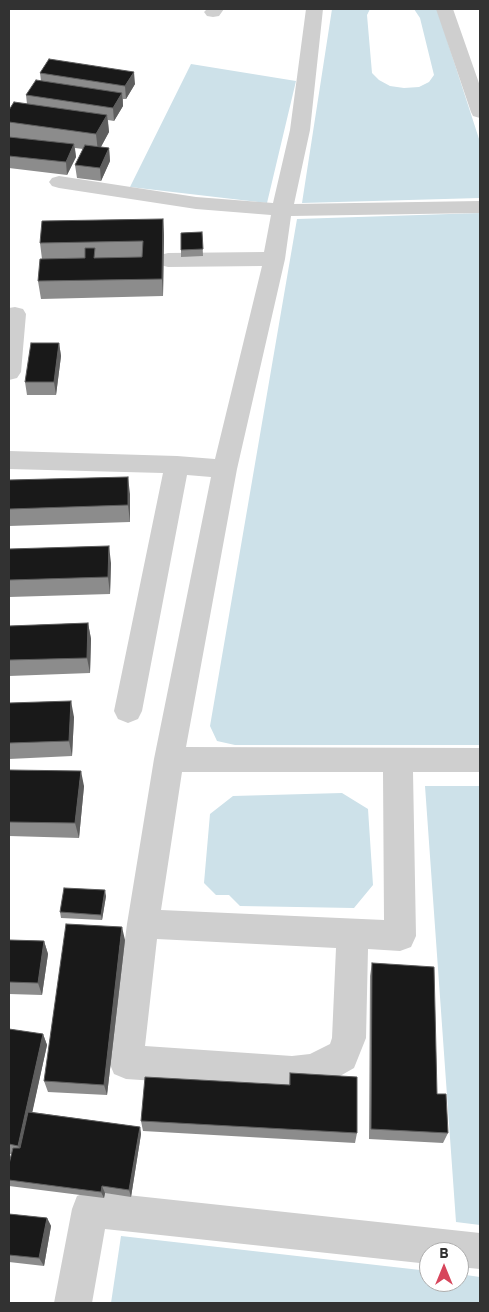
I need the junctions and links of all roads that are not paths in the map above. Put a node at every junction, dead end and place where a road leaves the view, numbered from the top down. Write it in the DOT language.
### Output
graph roads {
  1 [pos="314,9"];
  2 [pos="444,9"];
  3 [pos="480,112"];
  4 [pos="59,182"];
  5 [pos="480,207"];
  6 [pos="282,210"];
  7 [pos="274,259"];
  8 [pos="168,260"];
  9 [pos="14,314"];
  10 [pos="9,372"];
  11 [pos="9,460"];
  12 [pos="177,465"];
  13 [pos="225,469"];
  14 [pos="128,711"];
  15 [pos="170,759"];
  16 [pos="480,760"];
  17 [pos="398,761"];
  18 [pos="143,924"];
  19 [pos="352,934"];
  20 [pos="480,1251"];
  21 [pos="73,1303"];
  1 -- 6 [label="street"];
  2 -- 3 [label="street"];
  4 -- 6 [label="street"];
  5 -- 6 [label="street"];
  6 -- 7 [label="street"];
  7 -- 8 [label="street"];
  7 -- 13 [label="street"];
  9 -- 10 [label="street"];
  11 -- 12 [label="street"];
  12 -- 13 [label="street"];
  12 -- 14 [label="street"];
  13 -- 15 [label="street"];
  15 -- 17 [label="street"];
  15 -- 18 [label="street"];
  16 -- 17 [label="street"];
  17 -- 19 [label="street"];
  18 -- 19 [label="street"];
  18 -- 19 [label="street"];
  20 -- 21 [label="street"];
}
